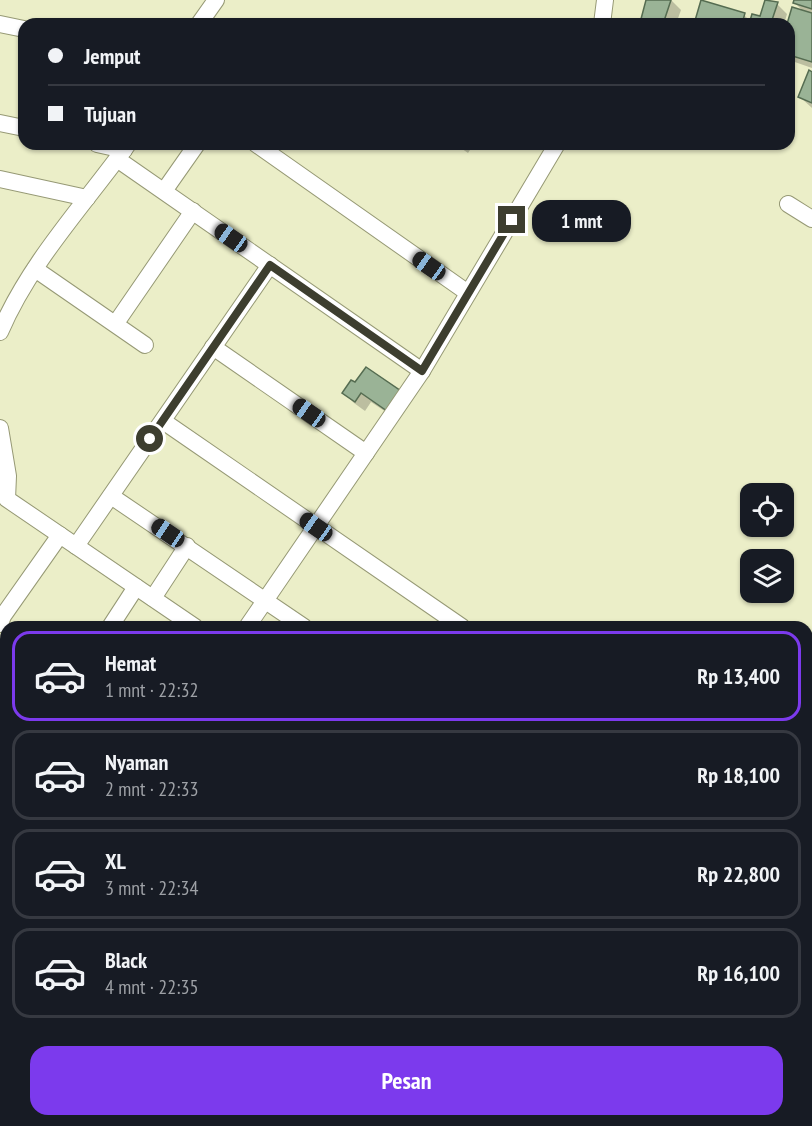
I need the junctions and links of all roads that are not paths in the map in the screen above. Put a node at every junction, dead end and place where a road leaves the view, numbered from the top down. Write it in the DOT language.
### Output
graph roads {
  1 [pos="216,0"];
  2 [pos="604,0"];
  3 [pos="203,18"];
  4 [pos="602,18"];
  5 [pos="0,24"];
  6 [pos="18,28"];
  7 [pos="0,123"];
  8 [pos="18,127"];
  9 [pos="193,150"];
  10 [pos="265,150"];
  11 [pos="553,150"];
  12 [pos="123,151"];
  13 [pos="0,179"];
  14 [pos="164,191"];
  15 [pos="87,198"];
  16 [pos="788,204"];
  17 [pos="193,211"];
  18 [pos="812,219"];
  19 [pos="270,265"];
  20 [pos="35,269"];
  21 [pos="468,293"];
  22 [pos="116,323"];
  23 [pos="0,332"];
  24 [pos="145,345"];
  25 [pos="213,347"];
  26 [pos="422,371"];
  27 [pos="163,421"];
  28 [pos="0,428"];
  29 [pos="366,453"];
  30 [pos="111,495"];
  31 [pos="316,527"];
  32 [pos="60,535"];
  33 [pos="76,546"];
  34 [pos="187,546"];
  35 [pos="136,587"];
  36 [pos="153,598"];
  37 [pos="265,600"];
  38 [pos="1,621"];
  39 [pos="114,621"];
  40 [pos="186,621"];
  41 [pos="251,621"];
  42 [pos="295,621"];
  43 [pos="452,621"];
  1 -- 3 [label="street"];
  2 -- 4 [label="street"];
  5 -- 6 [label="street"];
  7 -- 8 [label="street"];
  9 -- 14 [label="street"];
  10 -- 21 [label="street"];
  11 -- 21 [label="street"];
  12 -- 14 [label="street"];
  12 -- 15 [label="street"];
  13 -- 15 [label="street"];
  14 -- 17 [label="street"];
  15 -- 20 [label="street"];
  16 -- 18 [label="street"];
  17 -- 19 [label="street"];
  17 -- 22 [label="street"];
  19 -- 25 [label="street"];
  19 -- 26 [label="street"];
  20 -- 22 [label="street"];
  20 -- 23 [label="street"];
  21 -- 26 [label="street"];
  22 -- 24 [label="street"];
  25 -- 27 [label="street"];
  25 -- 29 [label="street"];
  26 -- 29 [label="street"];
  27 -- 30 [label="street"];
  27 -- 31 [label="street"];
  28 -- 32 [label="street"];
  29 -- 31 [label="street"];
  30 -- 33 [label="street"];
  30 -- 34 [label="street"];
  31 -- 37 [label="street"];
  31 -- 43 [label="street"];
  32 -- 33 [label="street"];
  32 -- 38 [label="street"];
  33 -- 35 [label="street"];
  34 -- 36 [label="street"];
  34 -- 37 [label="street"];
  35 -- 36 [label="street"];
  35 -- 39 [label="street"];
  36 -- 40 [label="street"];
  37 -- 41 [label="street"];
  37 -- 42 [label="street"];
}
